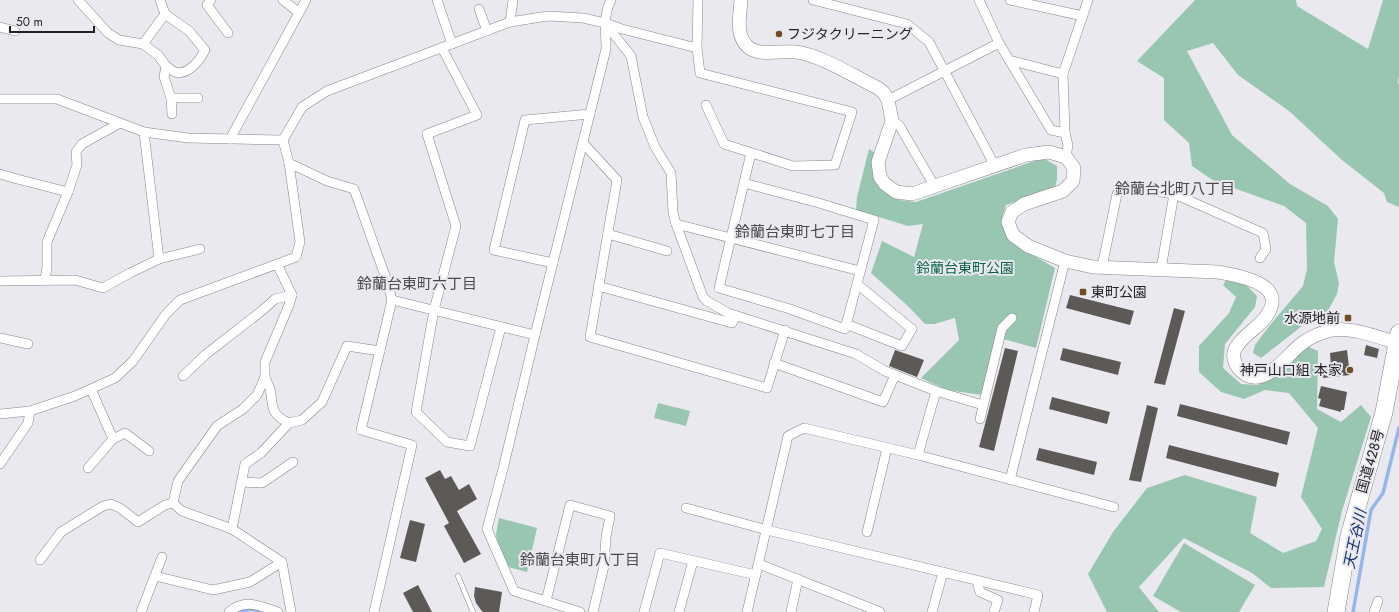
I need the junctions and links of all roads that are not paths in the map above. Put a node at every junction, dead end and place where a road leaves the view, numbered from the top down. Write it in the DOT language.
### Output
graph roads {
  1 [pos="78,0"];
  2 [pos="160,0"];
  3 [pos="211,0"];
  4 [pos="283,0"];
  5 [pos="306,0"];
  6 [pos="438,0"];
  7 [pos="513,0"];
  8 [pos="611,0"];
  9 [pos="698,0"];
  10 [pos="740,0"];
  11 [pos="813,0"];
  12 [pos="979,0"];
  13 [pos="1010,0"];
  14 [pos="1088,0"];
  15 [pos="480,9"];
  16 [pos="298,12"];
  17 [pos="165,14"];
  18 [pos="1083,16"];
  19 [pos="510,22"];
  20 [pos="605,23"];
  21 [pos="0,27"];
  22 [pos="15,31"];
  23 [pos="487,31"];
  24 [pos="228,33"];
  25 [pos="999,43"];
  26 [pos="143,44"];
  27 [pos="452,44"];
  28 [pos="442,48"];
  29 [pos="696,48"];
  30 [pos="1009,60"];
  31 [pos="166,66"];
  32 [pos="944,71"];
  33 [pos="1063,74"];
  34 [pos="170,98"];
  35 [pos="198,98"];
  36 [pos="0,100"];
  37 [pos="888,100"];
  38 [pos="706,105"];
  39 [pos="172,114"];
  40 [pos="590,114"];
  41 [pos="892,121"];
  42 [pos="120,123"];
  43 [pos="144,132"];
  44 [pos="1065,133"];
  45 [pos="230,139"];
  46 [pos="283,140"];
  47 [pos="583,143"];
  48 [pos="751,153"];
  49 [pos="1066,157"];
  50 [pos="289,163"];
  51 [pos="995,166"];
  52 [pos="0,174"];
  53 [pos="744,183"];
  54 [pos="935,187"];
  55 [pos="68,192"];
  56 [pos="1174,194"];
  57 [pos="676,224"];
  58 [pos="608,234"];
  59 [pos="730,237"];
  60 [pos="200,249"];
  61 [pos="667,251"];
  62 [pos="1260,258"];
  63 [pos="159,259"];
  64 [pos="1065,262"];
  65 [pos="553,263"];
  66 [pos="277,264"];
  67 [pos="1102,267"];
  68 [pos="1161,269"];
  69 [pos="860,271"];
  70 [pos="45,280"];
  71 [pos="0,281"];
  72 [pos="857,284"];
  73 [pos="598,286"];
  74 [pos="292,295"];
  75 [pos="392,300"];
  76 [pos="434,310"];
  77 [pos="736,316"];
  78 [pos="1012,318"];
  79 [pos="846,324"];
  80 [pos="501,327"];
  81 [pos="785,330"];
  82 [pos="535,335"];
  83 [pos="0,338"];
  84 [pos="1398,340"];
  85 [pos="28,344"];
  86 [pos="380,351"];
  87 [pos="774,363"];
  88 [pos="895,375"];
  89 [pos="183,376"];
  90 [pos="265,377"];
  91 [pos="90,389"];
  92 [pos="936,391"];
  93 [pos="983,405"];
  94 [pos="30,411"];
  95 [pos="0,414"];
  96 [pos="980,418"];
  97 [pos="290,423"];
  98 [pos="113,439"];
  99 [pos="887,448"];
  100 [pos="148,451"];
  101 [pos="918,455"];
  102 [pos="293,462"];
  103 [pos="0,464"];
  104 [pos="88,468"];
  105 [pos="1010,480"];
  106 [pos="242,482"];
  107 [pos="173,503"];
  108 [pos="1114,507"];
  109 [pos="686,508"];
  110 [pos="232,529"];
  111 [pos="767,530"];
  112 [pos="867,532"];
  113 [pos="162,557"];
  114 [pos="40,560"];
  115 [pos="693,561"];
  116 [pos="282,562"];
  117 [pos="759,564"];
  118 [pos="943,572"];
  119 [pos="155,576"];
  120 [pos="458,576"];
  121 [pos="756,576"];
  122 [pos="798,579"];
  123 [pos="977,581"];
  124 [pos="546,601"];
  125 [pos="1378,601"];
  126 [pos="866,609"];
  127 [pos="141,612"];
  128 [pos="229,612"];
  129 [pos="278,612"];
  130 [pos="291,612"];
  131 [pos="374,612"];
  132 [pos="473,612"];
  133 [pos="580,612"];
  134 [pos="593,612"];
  135 [pos="644,612"];
  136 [pos="679,612"];
  137 [pos="747,612"];
  138 [pos="791,612"];
  139 [pos="880,612"];
  140 [pos="932,612"];
  141 [pos="994,612"];
  142 [pos="1034,612"];
  143 [pos="1336,612"];
  144 [pos="1374,612"];
  1 -- 26 [label="street"];
  2 -- 17 [label="street"];
  3 -- 24 [label="street"];
  4 -- 16 [label="street"];
  5 -- 16 [label="street"];
  6 -- 27 [label="street"];
  7 -- 19 [label="street"];
  8 -- 20 [label="street"];
  9 -- 29 [label="street"];
  10 -- 37 [label="street"];
  11 -- 32 [label="street"];
  12 -- 25 [label="street"];
  13 -- 18 [label="street"];
  14 -- 18 [label="street"];
  15 -- 23 [label="street"];
  16 -- 45 [label="street"];
  17 -- 26 [label="street"];
  17 -- 31 [label="street"];
  18 -- 33 [label="street"];
  19 -- 20 [label="street"];
  19 -- 23 [label="street"];
  20 -- 29 [label="street"];
  20 -- 40 [label="street"];
  20 -- 57 [label="street"];
  21 -- 22 [label="street"];
  23 -- 27 [label="street"];
  25 -- 30 [label="street"];
  25 -- 32 [label="street"];
  26 -- 31 [label="street"];
  27 -- 28 [label="street"];
  28 -- 46 [label="street"];
  28 -- 76 [label="street"];
  29 -- 48 [label="street"];
  30 -- 33 [label="street"];
  30 -- 44 [label="street"];
  31 -- 34 [label="street"];
  32 -- 37 [label="street"];
  32 -- 51 [label="street"];
  33 -- 44 [label="street"];
  34 -- 35 [label="street"];
  34 -- 39 [label="street"];
  36 -- 42 [label="street"];
  37 -- 41 [label="street"];
  38 -- 48 [label="street"];
  40 -- 47 [label="street"];
  40 -- 65 [label="street"];
  41 -- 54 [label="street"];
  41 -- 54 [label="street"];
  42 -- 43 [label="street"];
  42 -- 55 [label="street"];
  43 -- 45 [label="street"];
  43 -- 63 [label="street"];
  44 -- 49 [label="street"];
  45 -- 46 [label="street"];
  46 -- 50 [label="street"];
  47 -- 58 [label="street"];
  47 -- 65 [label="street"];
  48 -- 53 [label="street"];
  49 -- 51 [label="street"];
  49 -- 64 [label="street"];
  50 -- 66 [label="street"];
  50 -- 75 [label="street"];
  51 -- 54 [label="street"];
  52 -- 55 [label="street"];
  53 -- 59 [label="street"];
  53 -- 69 [label="street"];
  55 -- 70 [label="street"];
  56 -- 62 [label="street"];
  56 -- 67 [label="street"];
  56 -- 68 [label="street"];
  57 -- 59 [label="street"];
  57 -- 77 [label="street"];
  58 -- 61 [label="street"];
  58 -- 73 [label="street"];
  59 -- 69 [label="street"];
  59 -- 79 [label="street"];
  60 -- 63 [label="street"];
  63 -- 70 [label="street"];
  64 -- 67 [label="street"];
  64 -- 105 [label="street"];
  65 -- 82 [label="street"];
  66 -- 74 [label="street"];
  66 -- 91 [label="street"];
  67 -- 68 [label="street"];
  68 -- 84 [label="street"];
  69 -- 72 [label="street"];
  70 -- 71 [label="street"];
  72 -- 79 [label="street"];
  72 -- 79 [label="street"];
  73 -- 77 [label="street"];
  73 -- 87 [label="street"];
  74 -- 89 [label="street"];
  74 -- 90 [label="street"];
  75 -- 76 [label="street"];
  75 -- 86 [label="street"];
  76 -- 80 [label="street"];
  76 -- 80 [label="street"];
  77 -- 81 [label="street"];
  78 -- 93 [label="street"];
  80 -- 82 [label="street"];
  81 -- 87 [label="street"];
  81 -- 88 [label="street"];
  82 -- 124 [label="street"];
  83 -- 85 [label="street"];
  84 -- 143 [label="highway, 国道428号"];
  86 -- 97 [label="street"];
  86 -- 131 [label="street"];
  87 -- 88 [label="street"];
  88 -- 92 [label="street"];
  90 -- 97 [label="street"];
  90 -- 107 [label="street"];
  91 -- 94 [label="street"];
  91 -- 98 [label="street"];
  92 -- 93 [label="street"];
  92 -- 101 [label="street"];
  93 -- 96 [label="street"];
  94 -- 95 [label="street"];
  94 -- 103 [label="street"];
  97 -- 106 [label="street"];
  98 -- 100 [label="street"];
  98 -- 104 [label="street"];
  99 -- 101 [label="street"];
  99 -- 111 [label="street"];
  99 -- 112 [label="street"];
  101 -- 105 [label="street"];
  102 -- 106 [label="street"];
  105 -- 108 [label="street"];
  106 -- 110 [label="street"];
  107 -- 110 [label="street"];
  107 -- 114 [label="street"];
  109 -- 111 [label="street"];
  110 -- 116 [label="street"];
  111 -- 117 [label="street"];
  111 -- 118 [label="street"];
  113 -- 119 [label="street"];
  115 -- 121 [label="street"];
  115 -- 135 [label="street"];
  115 -- 136 [label="street"];
  116 -- 119 [label="street"];
  116 -- 130 [label="street"];
  117 -- 121 [label="street"];
  117 -- 122 [label="street"];
  118 -- 123 [label="street"];
  118 -- 140 [label="street"];
  119 -- 127 [label="street"];
  120 -- 132 [label="lane"];
  121 -- 137 [label="street"];
  122 -- 126 [label="street"];
  122 -- 138 [label="street"];
  123 -- 141 [label="street"];
  123 -- 142 [label="street"];
  124 -- 133 [label="street"];
  124 -- 134 [label="street"];
  125 -- 144 [label="street"];
  126 -- 139 [label="street"];
  128 -- 129 [label="street"];
}
